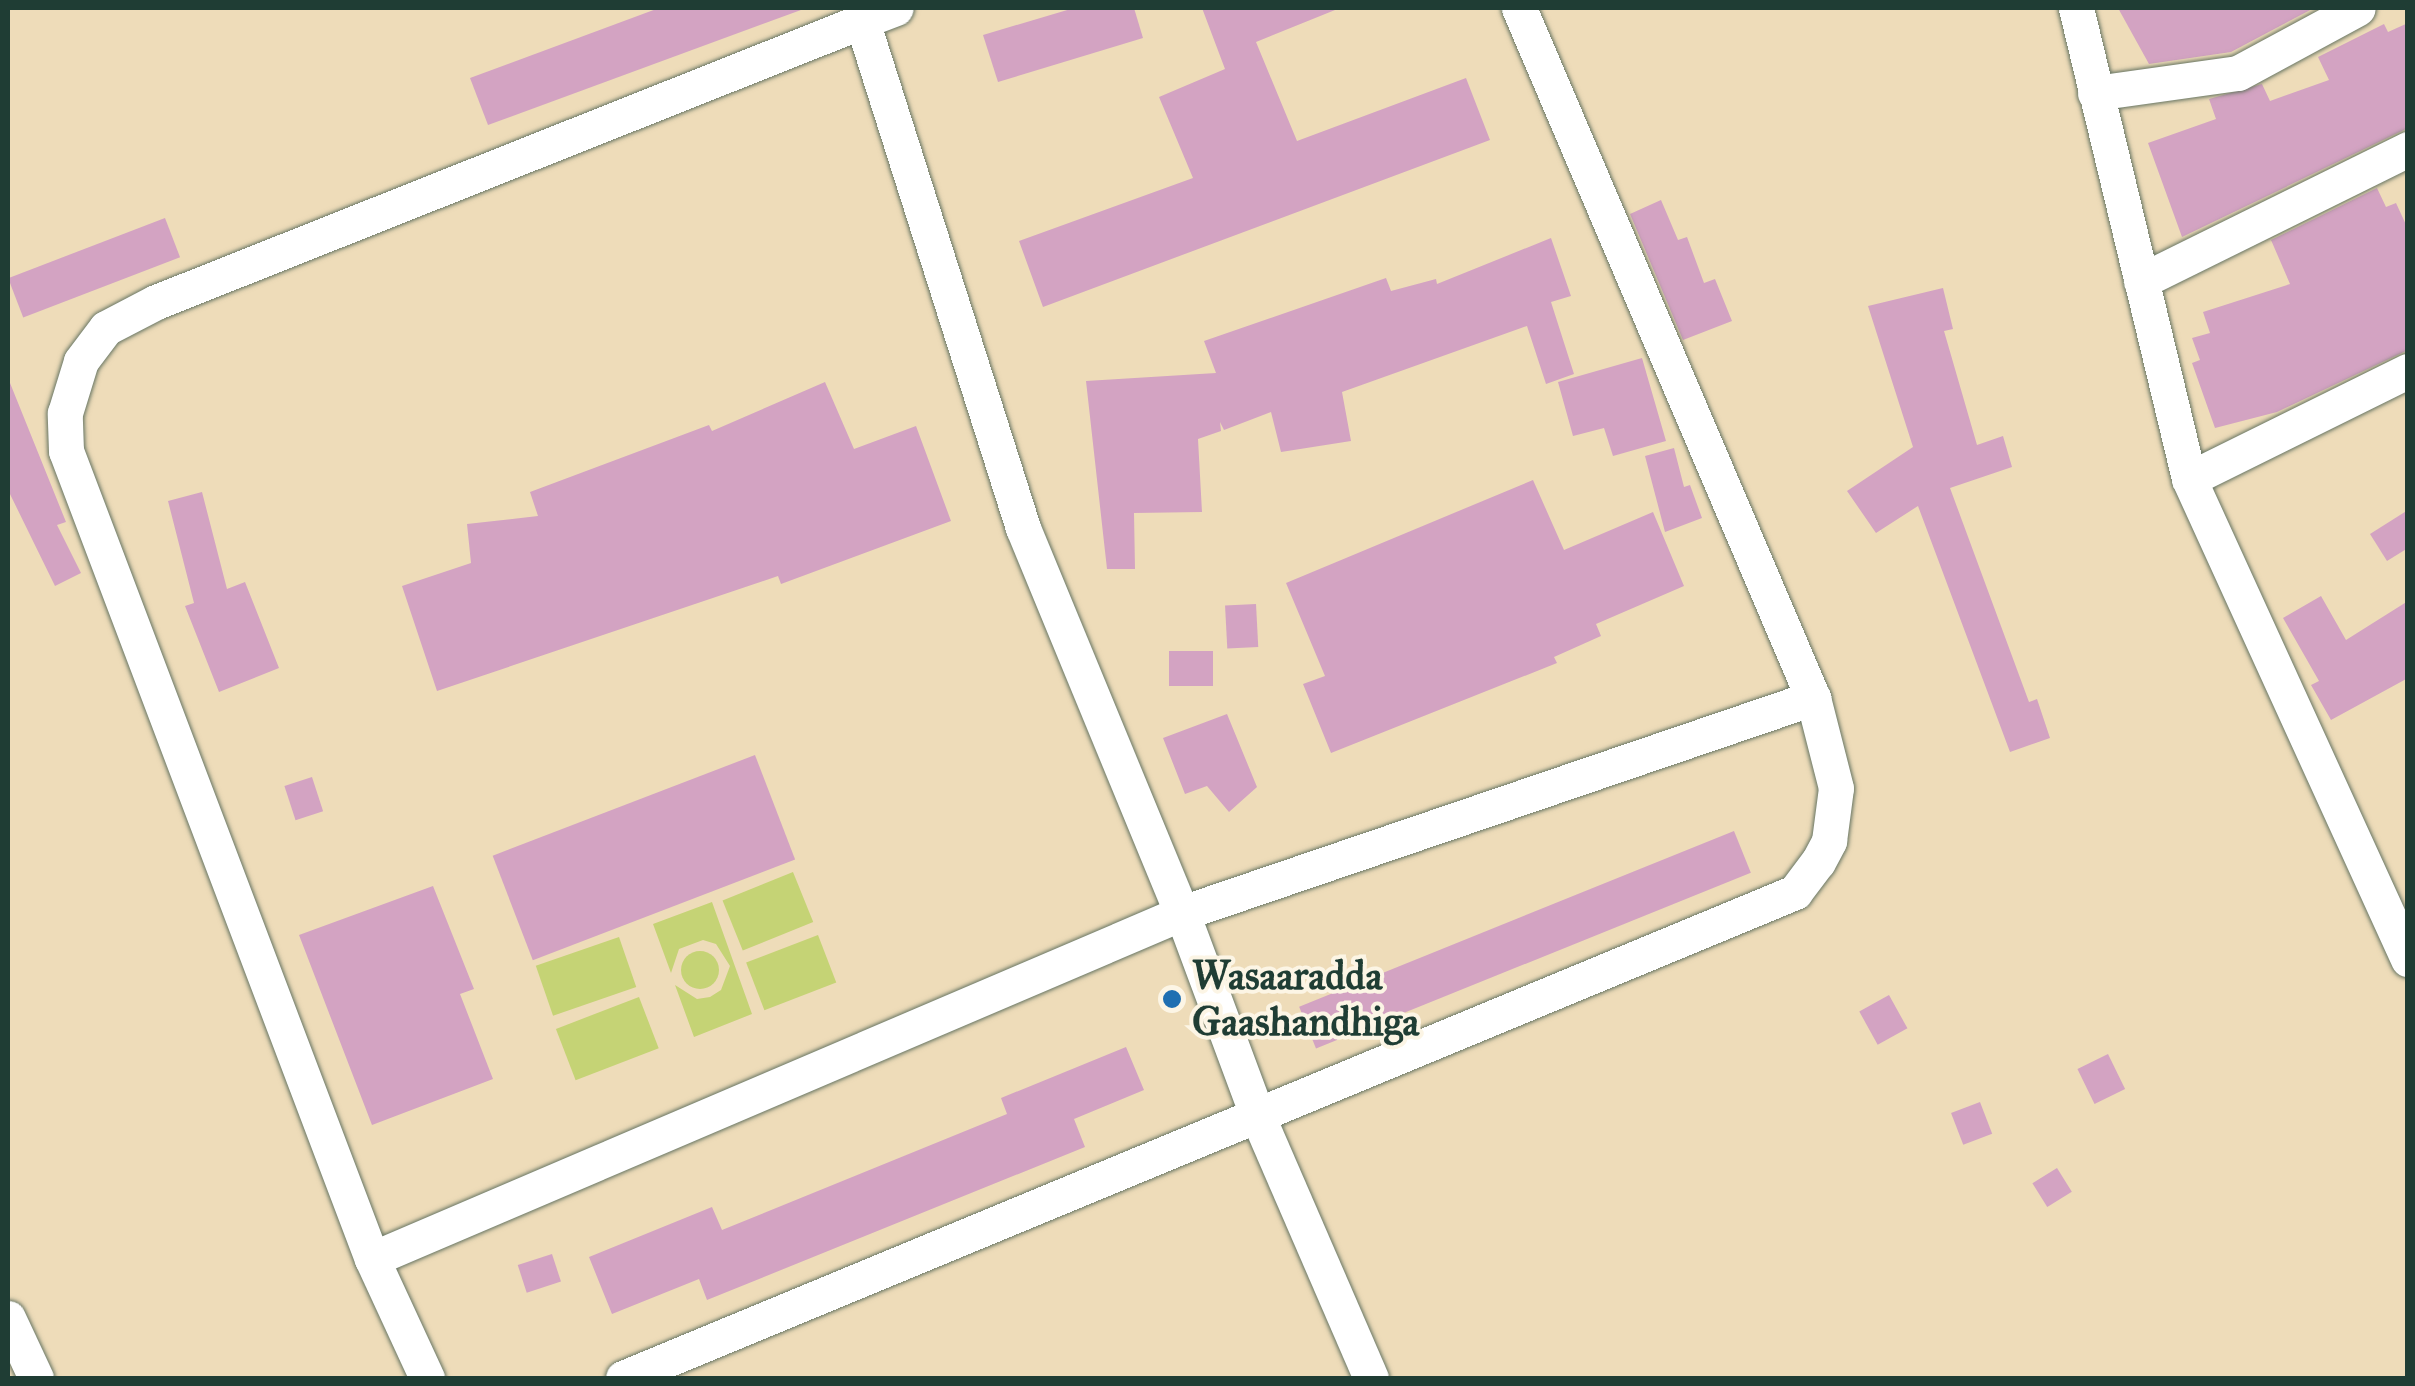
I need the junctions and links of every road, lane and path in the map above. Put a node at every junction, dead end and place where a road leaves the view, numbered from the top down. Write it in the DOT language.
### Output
graph roads {
  1 [pos="896,8"];
  2 [pos="1519,8"];
  3 [pos="2076,8"];
  4 [pos="2358,8"];
  5 [pos="862,22"];
  6 [pos="2095,93"];
  7 [pos="2408,149"];
  8 [pos="2141,281"];
  9 [pos="2408,370"];
  10 [pos="2189,479"];
  11 [pos="1813,698"];
  12 [pos="1182,914"];
  13 [pos="2408,958"];
  14 [pos="1258,1117"];
  15 [pos="372,1259"];
  16 [pos="8,1318"];
  17 [pos="36,1378"];
  18 [pos="427,1378"];
  19 [pos="623,1378"];
  20 [pos="1371,1378"];
  1 -- 5 [label="street"];
  2 -- 11 [label="street"];
  3 -- 6 [label="street"];
  4 -- 6 [label="street"];
  5 -- 12 [label="street"];
  5 -- 15 [label="street"];
  6 -- 8 [label="street"];
  7 -- 8 [label="street"];
  8 -- 10 [label="street"];
  9 -- 10 [label="street"];
  10 -- 13 [label="street"];
  11 -- 12 [label="street"];
  11 -- 14 [label="street"];
  12 -- 14 [label="street"];
  12 -- 15 [label="street"];
  14 -- 19 [label="street"];
  14 -- 20 [label="street"];
  15 -- 18 [label="street"];
  16 -- 17 [label="street"];
}
